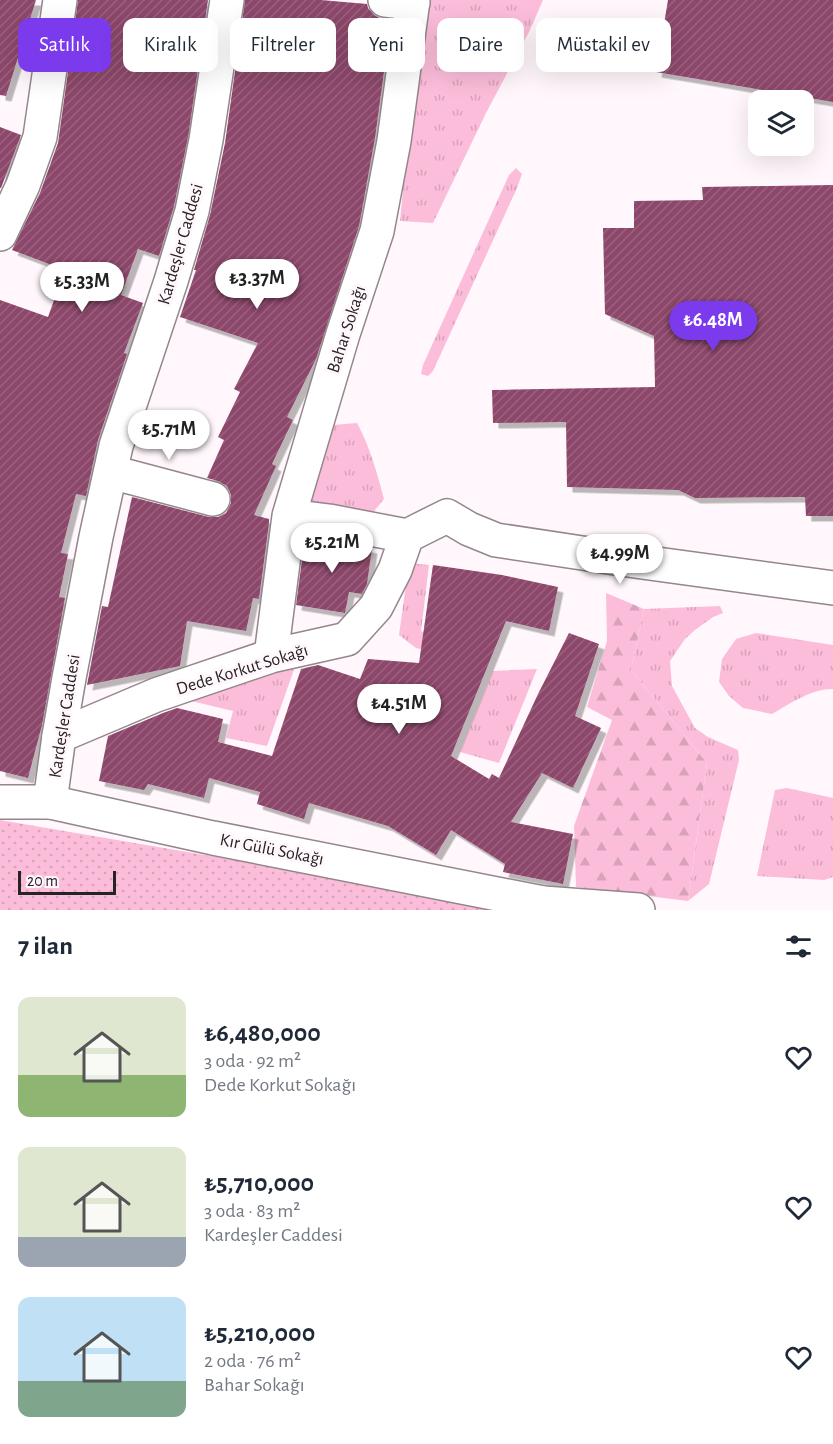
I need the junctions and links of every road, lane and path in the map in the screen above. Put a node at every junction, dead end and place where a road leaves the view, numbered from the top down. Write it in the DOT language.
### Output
graph roads {
  1 [pos="60,0"];
  2 [pos="227,0"];
  3 [pos="404,1"];
  4 [pos="0,234"];
  5 [pos="111,472"];
  6 [pos="213,499"];
  7 [pos="289,516"];
  8 [pos="407,536"];
  9 [pos="833,588"];
  10 [pos="271,656"];
  11 [pos="59,736"];
  12 [pos="0,802"];
  13 [pos="50,802"];
  14 [pos="538,906"];
  15 [pos="638,910"];
  1 -- 4 [label="street"];
  2 -- 5 [label="street, Kardeşler Caddesi"];
  3 -- 7 [label="street, Bahar Sokağı"];
  5 -- 6 [label="street"];
  5 -- 11 [label="street, Kardeşler Caddesi"];
  7 -- 8 [label="street"];
  7 -- 10 [label="street, Bahar Sokağı"];
  8 -- 9 [label="street"];
  8 -- 10 [label="street, Dede Korkut Sokağı"];
  10 -- 11 [label="street, Dede Korkut Sokağı"];
  11 -- 13 [label="street, Kardeşler Caddesi"];
  12 -- 13 [label="street, Kır Gülü Sokağı"];
  13 -- 14 [label="street, Kır Gülü Sokağı"];
  14 -- 15 [label="street, Kır Gülü Sokağı"];
}
